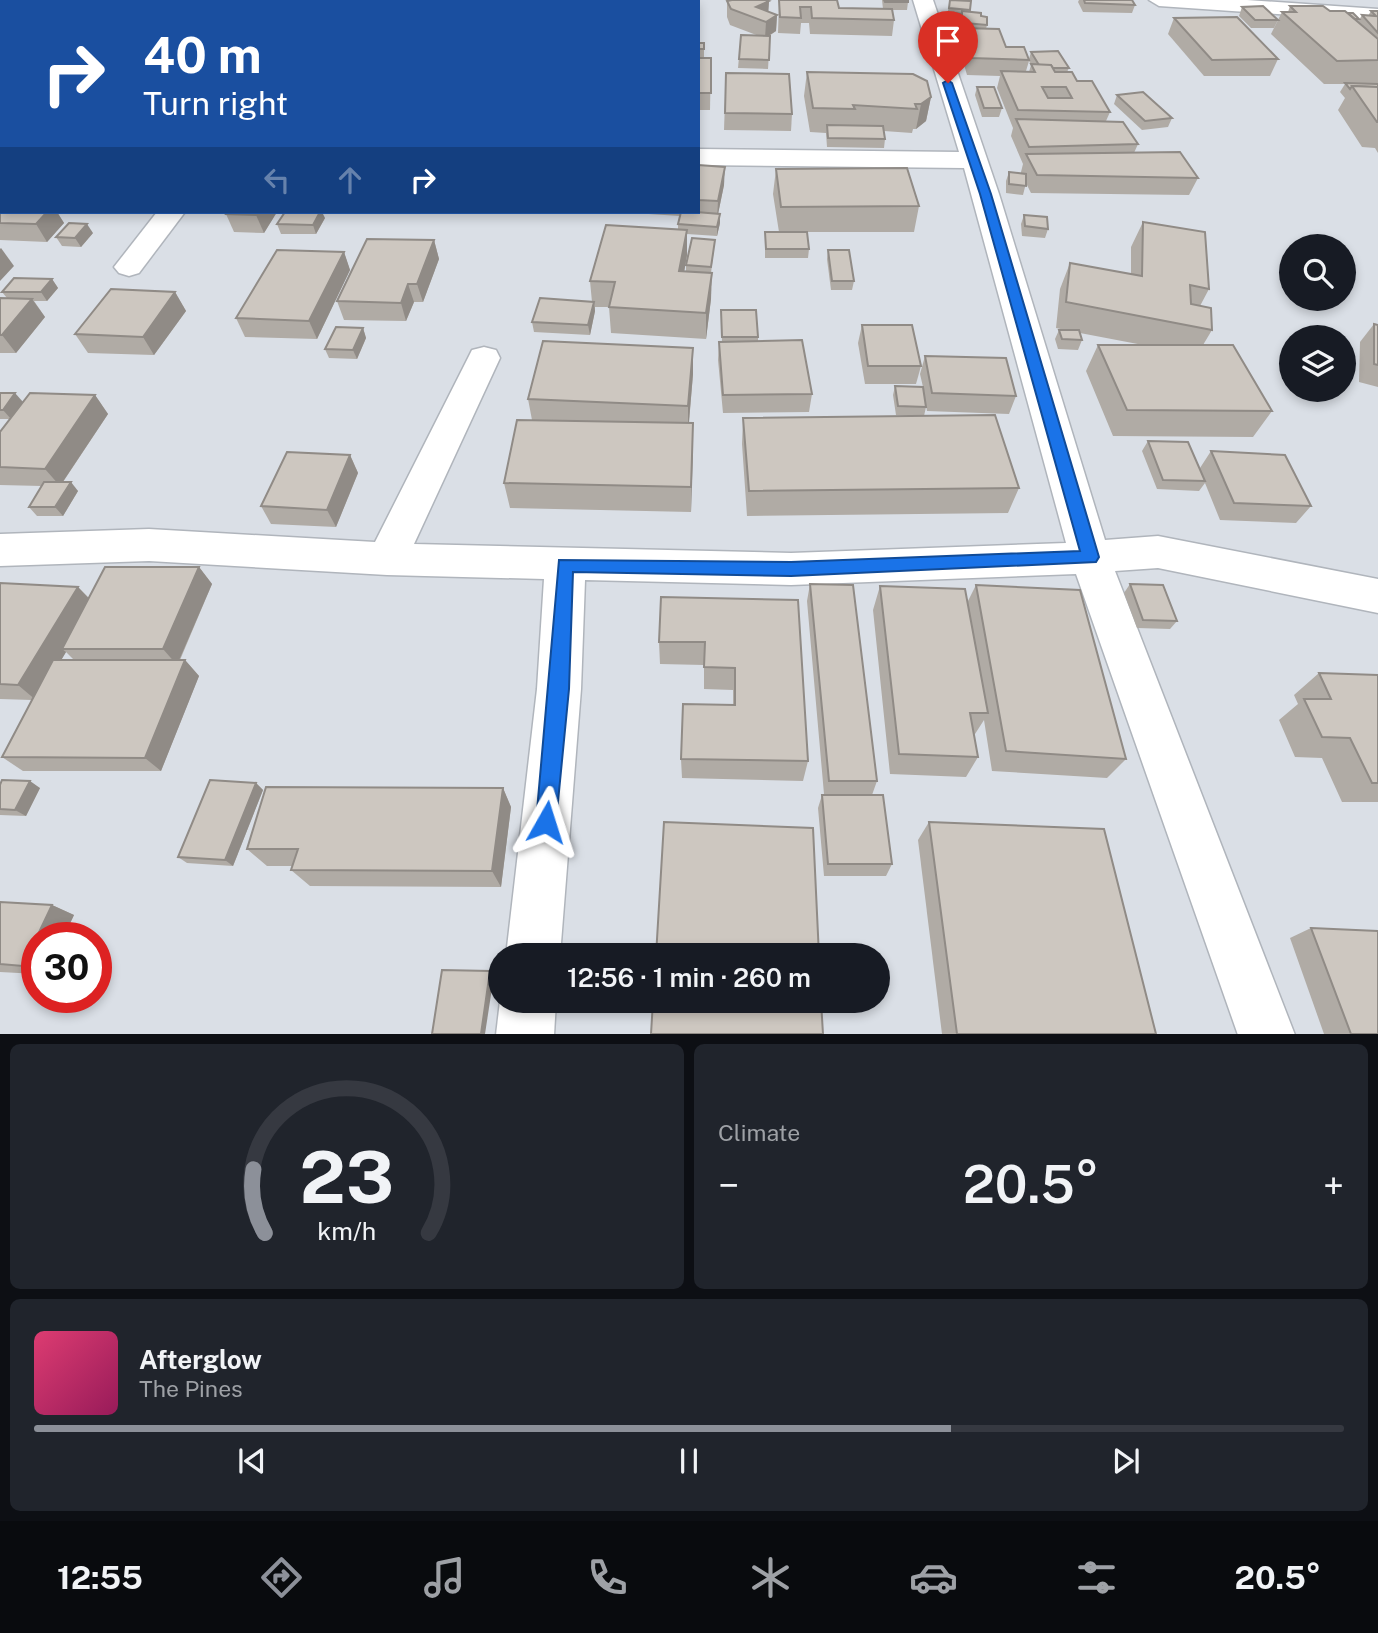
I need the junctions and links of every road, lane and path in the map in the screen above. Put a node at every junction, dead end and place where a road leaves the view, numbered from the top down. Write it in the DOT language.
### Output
graph roads {
  1 [pos="923,0"];
  2 [pos="1159,0"];
  3 [pos="1211,2"];
  4 [pos="1378,15"];
  5 [pos="700,157"];
  6 [pos="974,160"];
  7 [pos="169,214"];
  8 [pos="129,267"];
  9 [pos="484,358"];
  10 [pos="0,550"];
  11 [pos="1090,557"];
  12 [pos="387,559"];
  13 [pos="565,565"];
  14 [pos="1378,596"];
  15 [pos="534,943"];
  16 [pos="527,1013"];
  17 [pos="525,1034"];
  18 [pos="1267,1034"];
  1 -- 6 [label="street"];
  2 -- 3 [label="street"];
  3 -- 4 [label="street"];
  5 -- 6 [label="street"];
  6 -- 11 [label="street"];
  7 -- 8 [label="street"];
  9 -- 12 [label="street"];
  10 -- 12 [label="street"];
  11 -- 13 [label="street"];
  11 -- 14 [label="street"];
  11 -- 18 [label="street"];
  12 -- 13 [label="street"];
  13 -- 15 [label="street"];
  16 -- 17 [label="street"];
}
